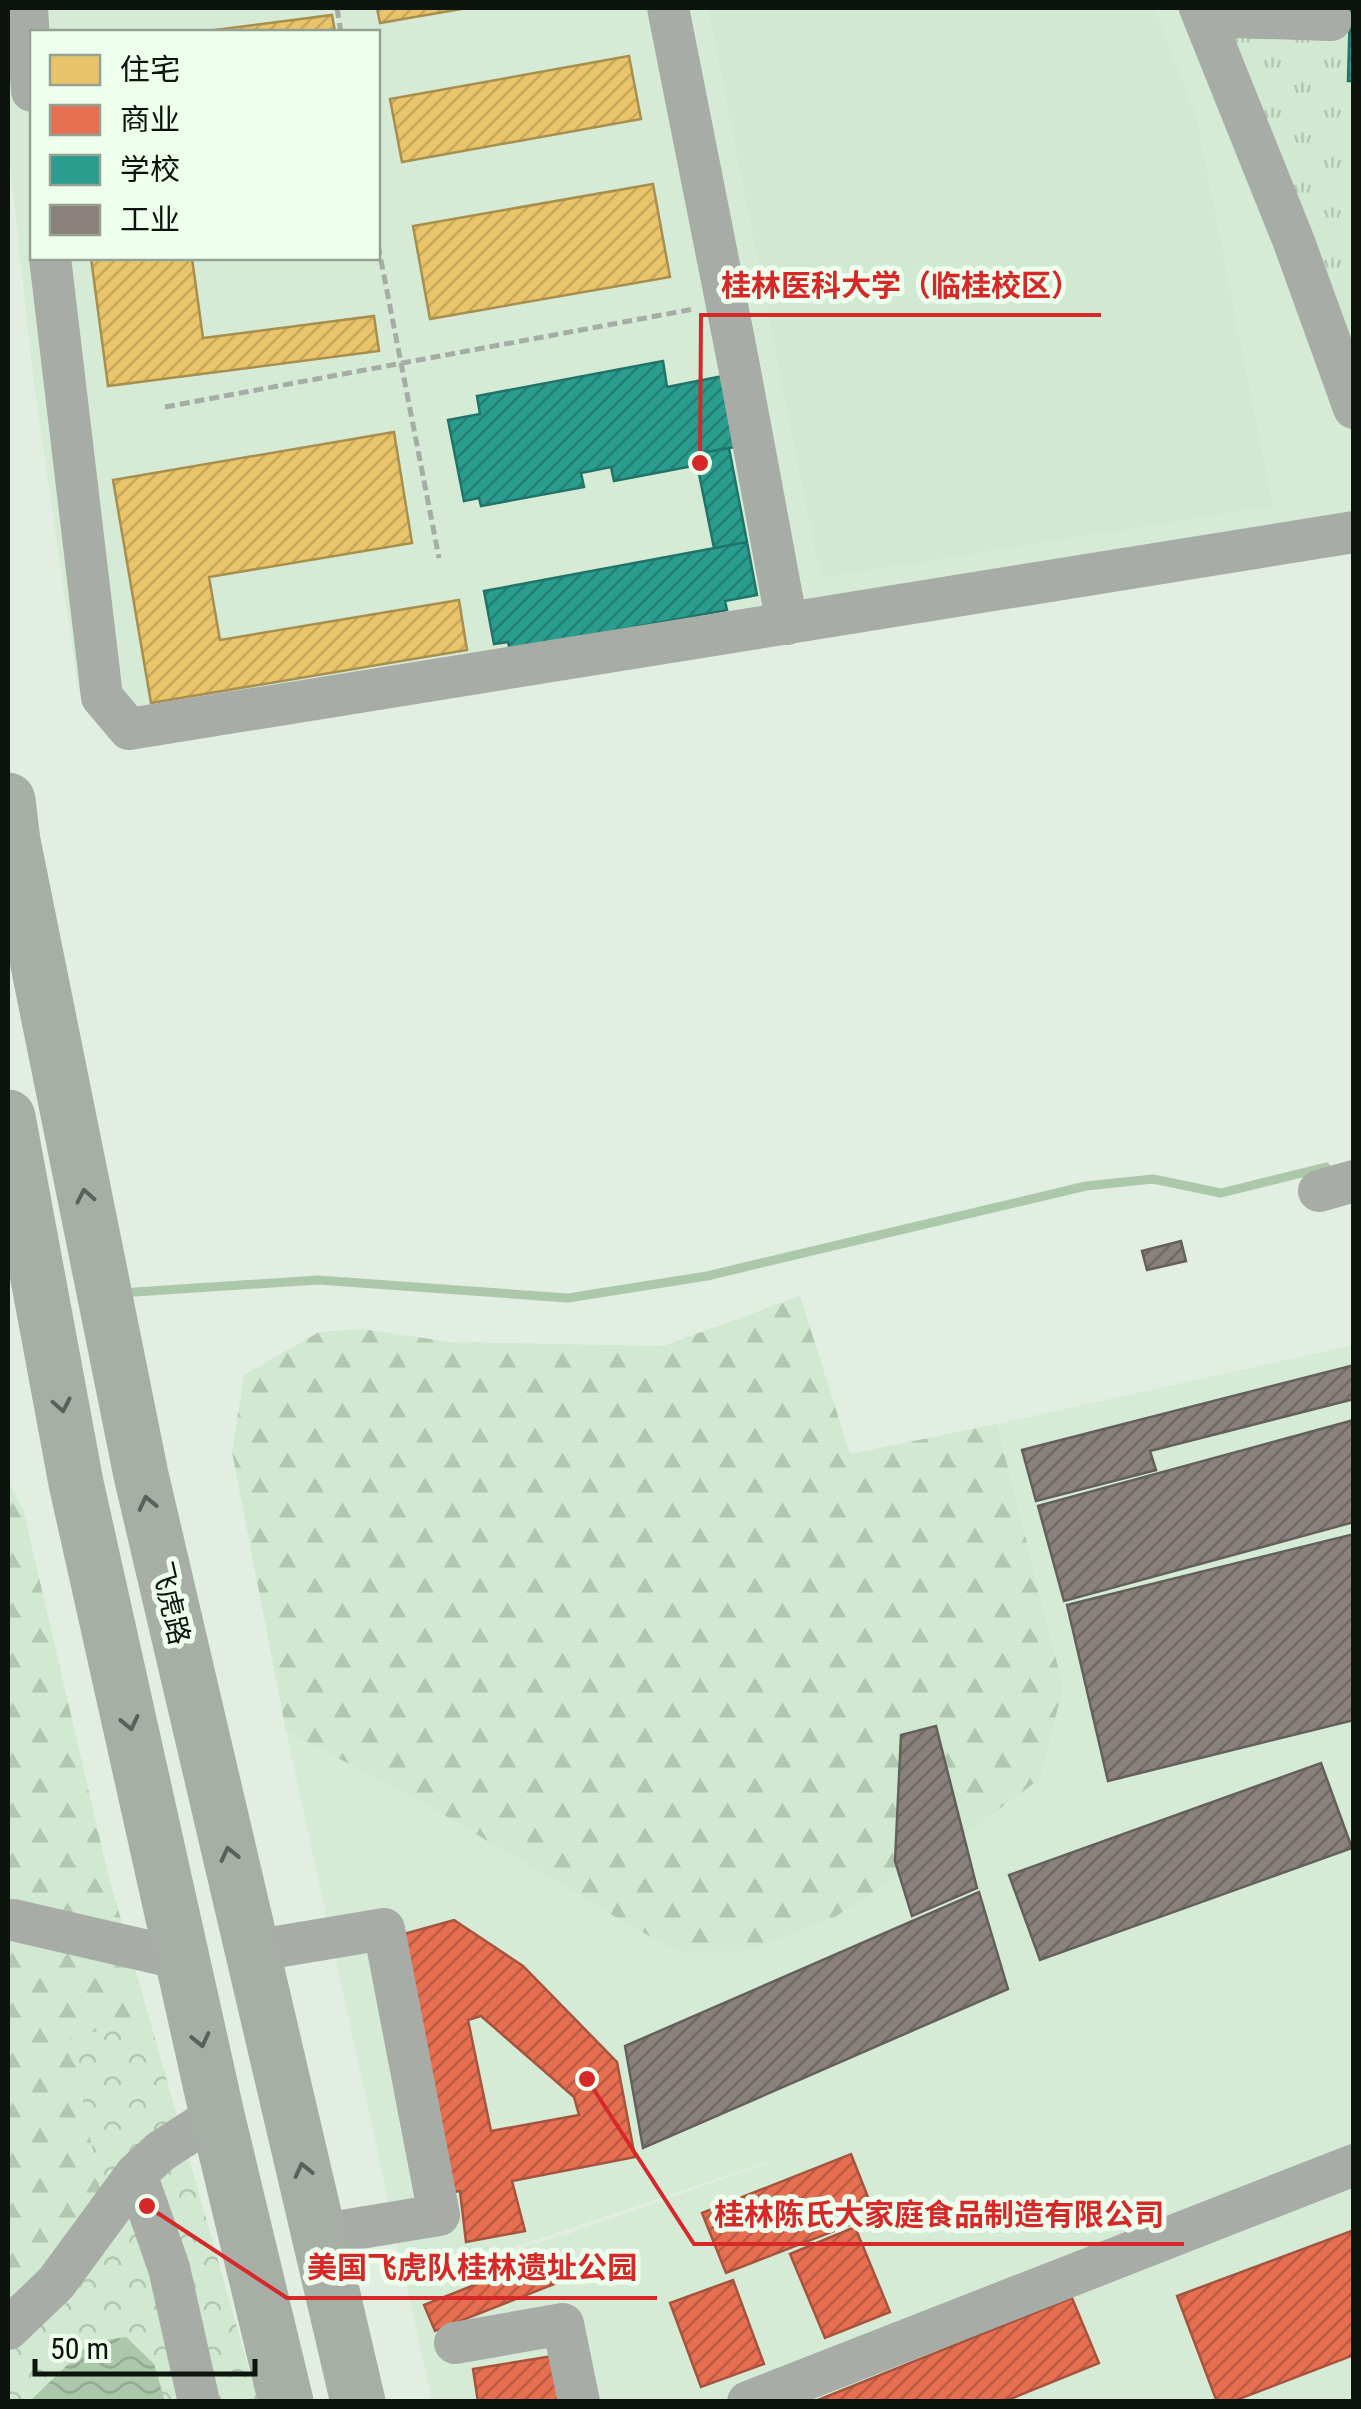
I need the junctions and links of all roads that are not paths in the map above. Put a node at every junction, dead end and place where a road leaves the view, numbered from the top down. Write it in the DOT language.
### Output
graph roads {
  1 [pos="27,8"];
  2 [pos="668,8"];
  3 [pos="1202,12"];
  4 [pos="1330,20"];
  5 [pos="30,58"];
  6 [pos="50,260"];
  7 [pos="1354,408"];
  8 [pos="1354,532"];
  9 [pos="787,624"];
  10 [pos="8,800"];
  11 [pos="8,1117"];
  12 [pos="18,1225"];
  13 [pos="13,1920"];
  14 [pos="252,1951"];
  15 [pos="182,1960"];
  16 [pos="217,2115"];
  17 [pos="1354,2164"];
  18 [pos="136,2174"];
  19 [pos="318,2234"];
  20 [pos="8,2329"];
  21 [pos="455,2343"];
  22 [pos="199,2402"];
  23 [pos="286,2402"];
  24 [pos="358,2402"];
  25 [pos="579,2402"];
  26 [pos="748,2402"];
  1 -- 5 [label="street"];
  2 -- 9 [label="street"];
  3 -- 4 [label="street"];
  3 -- 7 [label="street"];
  6 -- 9 [label="street"];
  8 -- 9 [label="street"];
  14 -- 10 [label="main road, 飞虎路, one-way"];
  11 -- 12 [label="main road"];
  12 -- 15 [label="main road, one-way"];
  13 -- 15 [label="street"];
  19 -- 14 [label="main road, 飞虎路, one-way"];
  14 -- 19 [label="street"];
  15 -- 16 [label="main road, one-way"];
  16 -- 18 [label="street"];
  16 -- 23 [label="main road"];
  17 -- 26 [label="street"];
  18 -- 20 [label="street"];
  18 -- 22 [label="street"];
  19 -- 24 [label="main road, 飞虎路"];
  21 -- 25 [label="street"];
}
